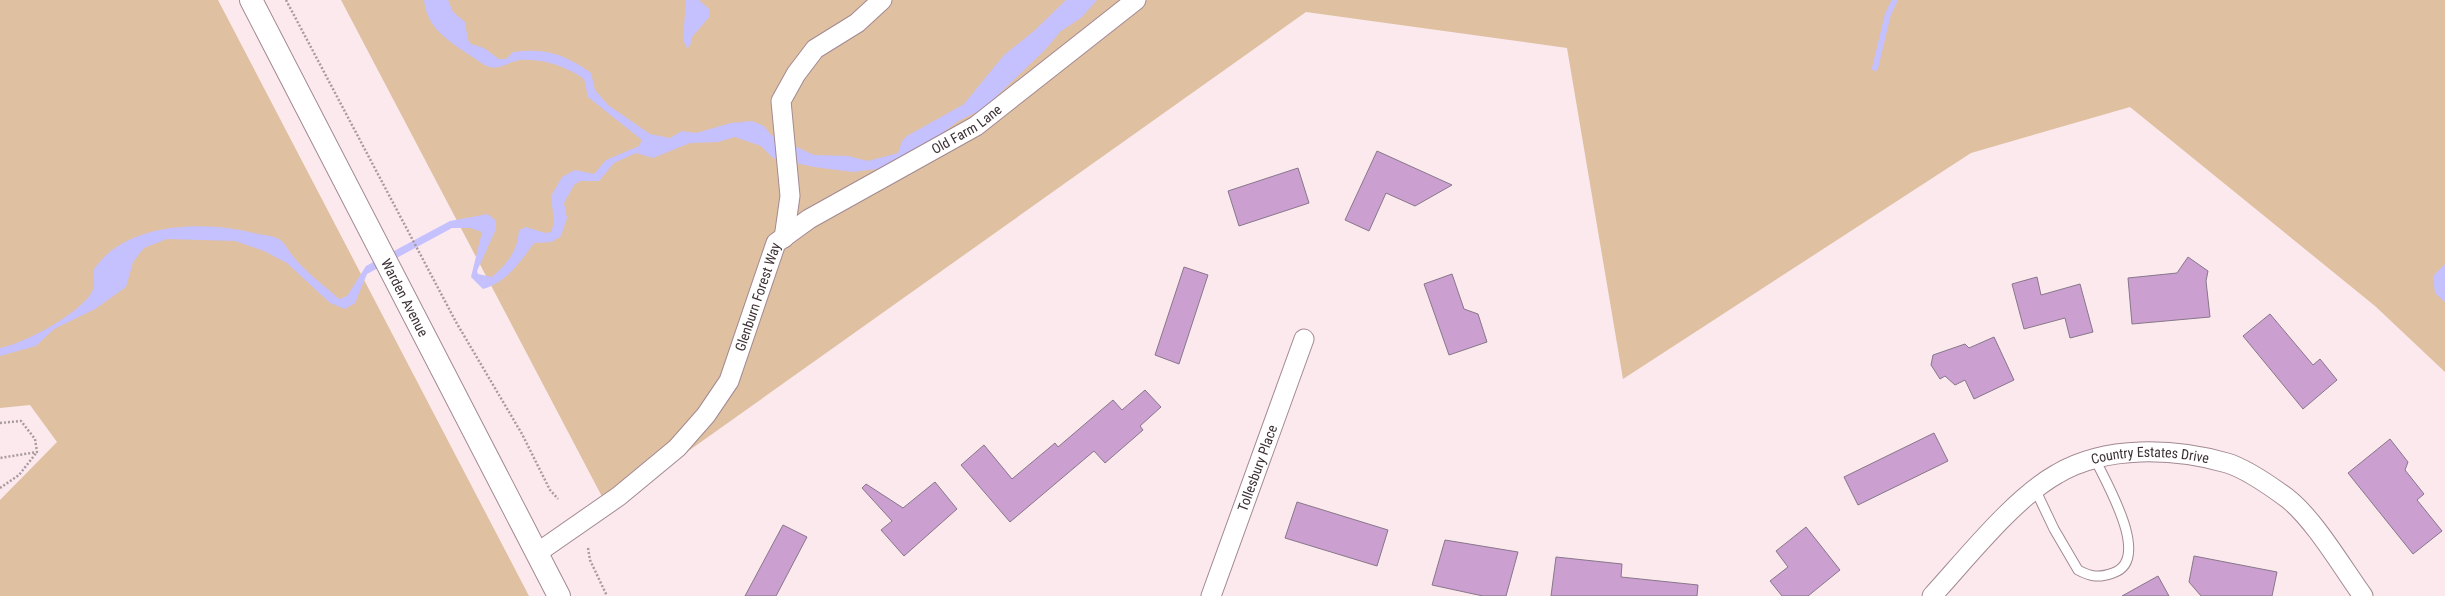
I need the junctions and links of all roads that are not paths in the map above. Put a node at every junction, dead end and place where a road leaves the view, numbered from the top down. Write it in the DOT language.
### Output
graph roads {
  1 [pos="251,0"];
  2 [pos="882,0"];
  3 [pos="1136,0"];
  4 [pos="784,238"];
  5 [pos="1304,339"];
  6 [pos="2095,459"];
  7 [pos="2036,489"];
  8 [pos="536,553"];
  9 [pos="559,596"];
  10 [pos="1211,596"];
  11 [pos="1932,596"];
  12 [pos="2363,596"];
  1 -- 8 [label="main road, Warden Avenue"];
  2 -- 4 [label="street, Glenburn Forest Way"];
  3 -- 4 [label="street, Old Farm Lane"];
  4 -- 8 [label="street, Glenburn Forest Way"];
  5 -- 10 [label="street, Tollesbury Place"];
  6 -- 7 [label="street, Country Estates Drive"];
  6 -- 7 [label="lane"];
  6 -- 12 [label="street, Country Estates Drive"];
  7 -- 11 [label="street, Country Estates Drive"];
  8 -- 9 [label="main road, Warden Avenue"];
}
